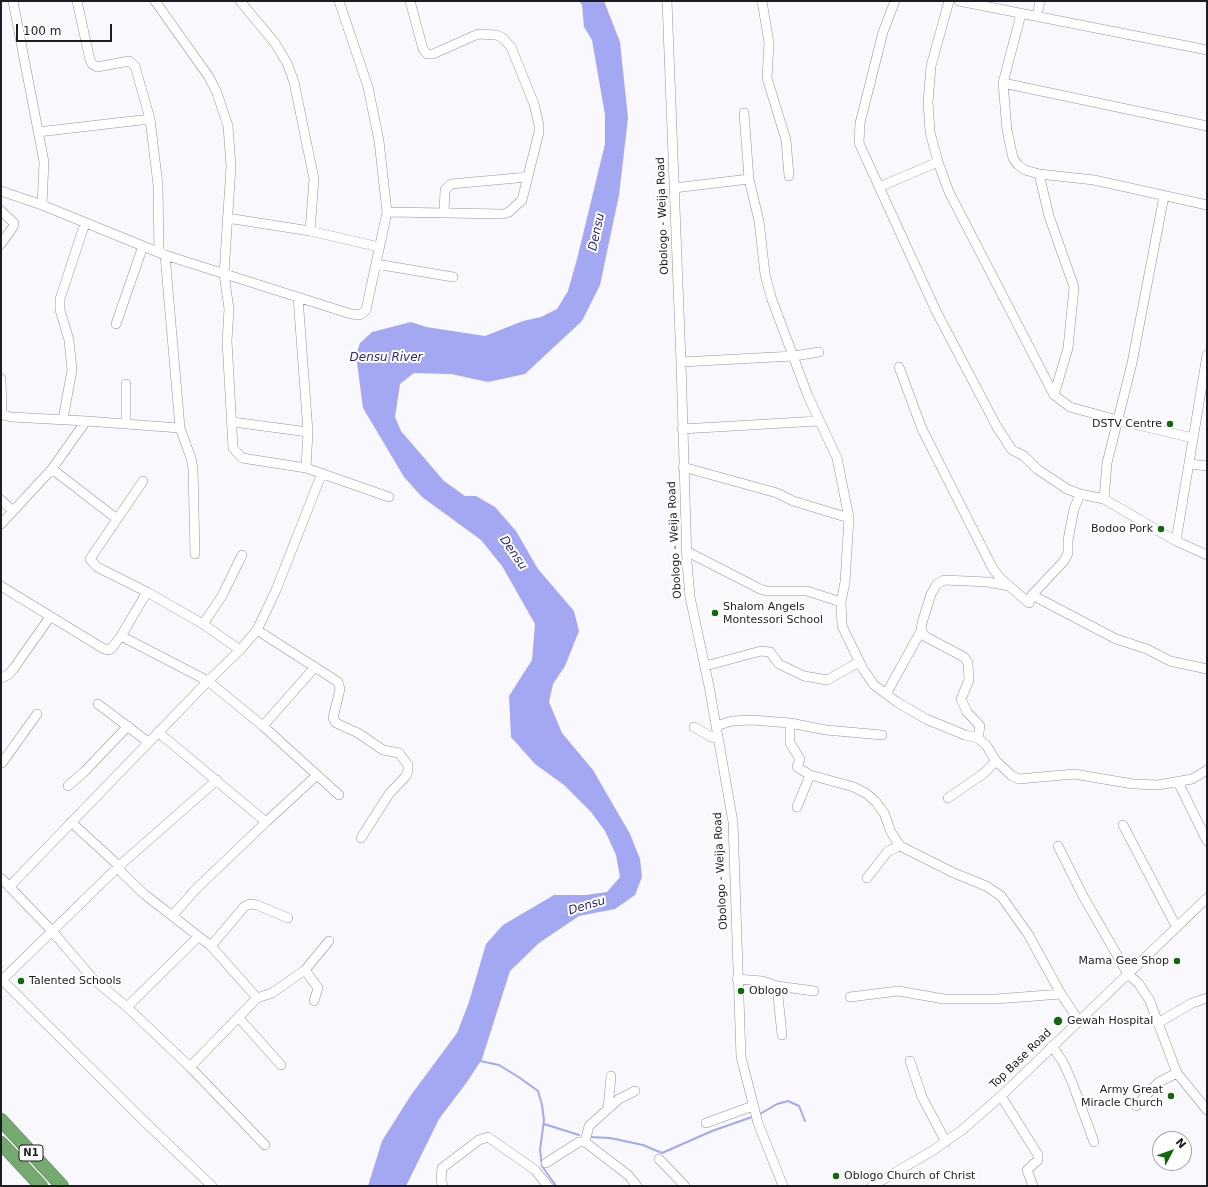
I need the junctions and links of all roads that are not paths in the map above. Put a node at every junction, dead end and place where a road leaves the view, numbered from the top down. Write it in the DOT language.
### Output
graph roads {
  1 [pos="13,1"];
  2 [pos="77,1"];
  3 [pos="155,1"];
  4 [pos="240,1"];
  5 [pos="339,1"];
  6 [pos="410,1"];
  7 [pos="666,1"];
  8 [pos="762,1"];
  9 [pos="895,1"];
  10 [pos="949,1"];
  11 [pos="961,1"];
  12 [pos="1040,1"];
  13 [pos="1021,14"];
  14 [pos="1037,15"];
  15 [pos="1207,50"];
  16 [pos="1004,83"];
  17 [pos="744,113"];
  18 [pos="150,118"];
  19 [pos="1207,126"];
  20 [pos="38,132"];
  21 [pos="938,162"];
  22 [pos="1039,174"];
  23 [pos="789,176"];
  24 [pos="528,177"];
  25 [pos="750,179"];
  26 [pos="879,187"];
  27 [pos="674,188"];
  28 [pos="1,191"];
  29 [pos="1164,196"];
  30 [pos="42,205"];
  31 [pos="1207,205"];
  32 [pos="1,211"];
  33 [pos="387,212"];
  34 [pos="444,213"];
  35 [pos="227,218"];
  36 [pos="85,223"];
  37 [pos="310,231"];
  38 [pos="1,244"];
  39 [pos="143,246"];
  40 [pos="379,247"];
  41 [pos="162,253"];
  42 [pos="376,264"];
  43 [pos="224,274"];
  44 [pos="452,277"];
  45 [pos="298,297"];
  46 [pos="116,324"];
  47 [pos="819,352"];
  48 [pos="1207,354"];
  49 [pos="794,356"];
  50 [pos="681,362"];
  51 [pos="899,367"];
  52 [pos="1,379"];
  53 [pos="1204,382"];
  54 [pos="126,384"];
  55 [pos="1054,395"];
  56 [pos="1,414"];
  57 [pos="63,419"];
  58 [pos="1117,420"];
  59 [pos="86,421"];
  60 [pos="818,421"];
  61 [pos="233,422"];
  62 [pos="126,424"];
  63 [pos="180,428"];
  64 [pos="682,429"];
  65 [pos="308,432"];
  66 [pos="1193,438"];
  67 [pos="1190,464"];
  68 [pos="1207,466"];
  69 [pos="683,467"];
  70 [pos="306,468"];
  71 [pos="52,469"];
  72 [pos="322,473"];
  73 [pos="144,481"];
  74 [pos="1080,494"];
  75 [pos="389,497"];
  76 [pos="1104,499"];
  77 [pos="1,500"];
  78 [pos="13,512"];
  79 [pos="117,518"];
  80 [pos="849,518"];
  81 [pos="1,524"];
  82 [pos="1176,541"];
  83 [pos="686,551"];
  84 [pos="195,554"];
  85 [pos="242,555"];
  86 [pos="1207,555"];
  87 [pos="1,586"];
  88 [pos="1010,586"];
  89 [pos="147,592"];
  90 [pos="1032,595"];
  91 [pos="841,602"];
  92 [pos="50,617"];
  93 [pos="203,624"];
  94 [pos="257,630"];
  95 [pos="921,631"];
  96 [pos="121,636"];
  97 [pos="240,650"];
  98 [pos="859,662"];
  99 [pos="705,666"];
  100 [pos="315,667"];
  101 [pos="1207,669"];
  102 [pos="1,678"];
  103 [pos="208,681"];
  104 [pos="886,694"];
  105 [pos="98,704"];
  106 [pos="37,714"];
  107 [pos="790,723"];
  108 [pos="128,726"];
  109 [pos="263,726"];
  110 [pos="694,726"];
  111 [pos="716,726"];
  112 [pos="158,732"];
  113 [pos="882,735"];
  114 [pos="718,738"];
  115 [pos="978,738"];
  116 [pos="148,742"];
  117 [pos="996,761"];
  118 [pos="1,764"];
  119 [pos="1207,770"];
  120 [pos="317,775"];
  121 [pos="810,775"];
  122 [pos="217,780"];
  123 [pos="1178,782"];
  124 [pos="68,786"];
  125 [pos="339,795"];
  126 [pos="948,798"];
  127 [pos="797,807"];
  128 [pos="71,822"];
  129 [pos="266,822"];
  130 [pos="1124,825"];
  131 [pos="361,838"];
  132 [pos="1207,841"];
  133 [pos="900,846"];
  134 [pos="1058,846"];
  135 [pos="119,866"];
  136 [pos="1,878"];
  137 [pos="867,878"];
  138 [pos="9,887"];
  139 [pos="1207,898"];
  140 [pos="172,916"];
  141 [pos="288,918"];
  142 [pos="1176,926"];
  143 [pos="52,931"];
  144 [pos="198,937"];
  145 [pos="329,941"];
  146 [pos="212,946"];
  147 [pos="305,970"];
  148 [pos="1128,974"];
  149 [pos="737,979"];
  150 [pos="2,980"];
  151 [pos="777,986"];
  152 [pos="814,991"];
  153 [pos="1061,994"];
  154 [pos="850,997"];
  155 [pos="257,998"];
  156 [pos="1207,998"];
  157 [pos="314,1001"];
  158 [pos="127,1007"];
  159 [pos="239,1018"];
  160 [pos="1079,1021"];
  161 [pos="1158,1023"];
  162 [pos="782,1035"];
  163 [pos="1052,1046"];
  164 [pos="910,1061"];
  165 [pos="281,1065"];
  166 [pos="190,1067"];
  167 [pos="1177,1072"];
  168 [pos="611,1076"];
  169 [pos="635,1091"];
  170 [pos="1001,1096"];
  171 [pos="754,1106"];
  172 [pos="1136,1106"];
  173 [pos="608,1109"];
  174 [pos="1207,1110"];
  175 [pos="1,1120"];
  176 [pos="706,1123"];
  177 [pos="585,1142"];
  178 [pos="946,1142"];
  179 [pos="1094,1142"];
  180 [pos="1,1143"];
  181 [pos="265,1145"];
  182 [pos="659,1158"];
  183 [pos="546,1163"];
  184 [pos="781,1185"];
  185 [pos="41,1186"];
  186 [pos="62,1186"];
  187 [pos="212,1186"];
  188 [pos="443,1186"];
  189 [pos="548,1186"];
  190 [pos="637,1186"];
  191 [pos="685,1186"];
  192 [pos="872,1186"];
  193 [pos="1032,1186"];
  1 -- 20 [label="street"];
  2 -- 18 [label="street"];
  3 -- 35 [label="street"];
  4 -- 37 [label="street"];
  5 -- 33 [label="street"];
  6 -- 24 [label="street"];
  7 -- 27 [label="street, Obologo - Weija Road"];
  8 -- 23 [label="street"];
  9 -- 26 [label="street"];
  10 -- 21 [label="street"];
  11 -- 13 [label="street"];
  12 -- 14 [label="street"];
  13 -- 14 [label="street"];
  13 -- 16 [label="street"];
  14 -- 15 [label="street"];
  16 -- 19 [label="street"];
  16 -- 22 [label="street"];
  17 -- 25 [label="street"];
  18 -- 20 [label="street"];
  18 -- 41 [label="street"];
  20 -- 30 [label="street"];
  21 -- 26 [label="street"];
  21 -- 55 [label="street"];
  22 -- 29 [label="street"];
  22 -- 55 [label="street"];
  24 -- 34 [label="street"];
  24 -- 34 [label="street"];
  25 -- 27 [label="street"];
  25 -- 49 [label="street"];
  26 -- 74 [label="street"];
  27 -- 50 [label="street, Obologo - Weija Road"];
  28 -- 30 [label="street"];
  29 -- 31 [label="street"];
  29 -- 58 [label="street"];
  30 -- 36 [label="street"];
  32 -- 38 [label="street"];
  33 -- 34 [label="street"];
  33 -- 40 [label="street"];
  35 -- 37 [label="street"];
  35 -- 43 [label="street"];
  36 -- 39 [label="street"];
  36 -- 57 [label="street"];
  37 -- 40 [label="street"];
  39 -- 41 [label="street"];
  39 -- 46 [label="street"];
  40 -- 42 [label="street"];
  41 -- 43 [label="street"];
  41 -- 63 [label="street"];
  42 -- 44 [label="street"];
  42 -- 45 [label="street"];
  43 -- 45 [label="street"];
  43 -- 61 [label="street"];
  45 -- 65 [label="street"];
  47 -- 49 [label="street"];
  48 -- 53 [label="street"];
  49 -- 50 [label="street"];
  49 -- 60 [label="street"];
  50 -- 64 [label="street, Obologo - Weija Road"];
  51 -- 88 [label="street"];
  52 -- 56 [label="street"];
  53 -- 66 [label="street"];
  54 -- 62 [label="street"];
  55 -- 58 [label="street"];
  56 -- 57 [label="street"];
  57 -- 59 [label="street"];
  58 -- 66 [label="street"];
  58 -- 76 [label="street"];
  59 -- 62 [label="street"];
  59 -- 71 [label="street"];
  60 -- 64 [label="street"];
  60 -- 80 [label="street"];
  61 -- 65 [label="street"];
  61 -- 70 [label="street"];
  62 -- 63 [label="street"];
  63 -- 84 [label="street"];
  64 -- 69 [label="street, Obologo - Weija Road"];
  65 -- 70 [label="street"];
  66 -- 67 [label="street"];
  67 -- 68 [label="street"];
  67 -- 82 [label="street"];
  69 -- 80 [label="street"];
  69 -- 83 [label="street, Obologo - Weija Road"];
  70 -- 72 [label="street"];
  71 -- 78 [label="street"];
  71 -- 79 [label="street"];
  72 -- 75 [label="street"];
  72 -- 94 [label="street"];
  73 -- 79 [label="street"];
  74 -- 76 [label="street"];
  74 -- 90 [label="street"];
  76 -- 82 [label="street"];
  77 -- 78 [label="street"];
  78 -- 81 [label="street"];
  79 -- 89 [label="street"];
  80 -- 91 [label="street"];
  82 -- 86 [label="street"];
  83 -- 91 [label="street"];
  83 -- 99 [label="street, Obologo - Weija Road"];
  85 -- 93 [label="street"];
  87 -- 92 [label="street"];
  88 -- 90 [label="street"];
  88 -- 95 [label="street"];
  89 -- 93 [label="street"];
  89 -- 96 [label="street"];
  90 -- 101 [label="street"];
  91 -- 98 [label="street"];
  92 -- 96 [label="street"];
  92 -- 102 [label="street"];
  93 -- 97 [label="street"];
  94 -- 97 [label="street"];
  94 -- 100 [label="street"];
  95 -- 104 [label="street"];
  95 -- 115 [label="street"];
  96 -- 103 [label="street"];
  97 -- 103 [label="street"];
  98 -- 99 [label="street"];
  98 -- 104 [label="street"];
  99 -- 111 [label="street, Obologo - Weija Road"];
  100 -- 109 [label="street"];
  100 -- 131 [label="street"];
  103 -- 109 [label="street"];
  103 -- 112 [label="street"];
  104 -- 115 [label="street"];
  105 -- 108 [label="street"];
  106 -- 118 [label="street"];
  107 -- 111 [label="street"];
  107 -- 113 [label="street"];
  107 -- 121 [label="street"];
  108 -- 116 [label="street"];
  108 -- 124 [label="street"];
  109 -- 120 [label="street"];
  110 -- 114 [label="street"];
  111 -- 114 [label="street, Obologo - Weija Road"];
  112 -- 116 [label="street"];
  112 -- 122 [label="street"];
  114 -- 149 [label="street, Obologo - Weija Road"];
  115 -- 117 [label="street"];
  116 -- 128 [label="street"];
  117 -- 123 [label="street"];
  117 -- 126 [label="street"];
  119 -- 123 [label="street"];
  120 -- 125 [label="street"];
  120 -- 129 [label="street"];
  121 -- 127 [label="street"];
  121 -- 133 [label="street"];
  122 -- 129 [label="street"];
  122 -- 135 [label="street"];
  123 -- 132 [label="street"];
  128 -- 135 [label="street"];
  128 -- 138 [label="street"];
  129 -- 140 [label="street"];
  130 -- 142 [label="street"];
  133 -- 137 [label="street"];
  133 -- 153 [label="street"];
  134 -- 148 [label="street"];
  135 -- 140 [label="street"];
  135 -- 143 [label="street"];
  136 -- 138 [label="street"];
  138 -- 143 [label="street"];
  139 -- 142 [label="street, Top Base Road"];
  140 -- 144 [label="street"];
  141 -- 146 [label="street"];
  142 -- 148 [label="street, Top Base Road"];
  143 -- 150 [label="street"];
  143 -- 158 [label="street"];
  144 -- 146 [label="street"];
  144 -- 158 [label="street"];
  145 -- 147 [label="street"];
  146 -- 155 [label="street"];
  147 -- 155 [label="street"];
  147 -- 157 [label="street"];
  148 -- 160 [label="street, Top Base Road"];
  148 -- 161 [label="street"];
  149 -- 151 [label="street"];
  149 -- 171 [label="street, Obologo - Weija Road"];
  150 -- 187 [label="street"];
  151 -- 152 [label="street"];
  151 -- 162 [label="street"];
  153 -- 154 [label="street"];
  153 -- 160 [label="street"];
  155 -- 159 [label="street"];
  156 -- 161 [label="street"];
  158 -- 166 [label="street"];
  159 -- 165 [label="street"];
  159 -- 166 [label="street"];
  160 -- 163 [label="street, Top Base Road"];
  161 -- 167 [label="street"];
  163 -- 170 [label="street, Top Base Road"];
  163 -- 179 [label="street"];
  164 -- 178 [label="street"];
  166 -- 181 [label="street"];
  167 -- 172 [label="street"];
  167 -- 174 [label="street"];
  168 -- 173 [label="street"];
  169 -- 173 [label="street"];
  170 -- 178 [label="street, Top Base Road"];
  170 -- 193 [label="street"];
  171 -- 176 [label="street"];
  171 -- 184 [label="street, Obologo - Weija Road"];
  173 -- 177 [label="street"];
  175 -- 186 [label="highway, N1"];
  177 -- 183 [label="street"];
  177 -- 190 [label="street"];
  178 -- 192 [label="street, Top Base Road"];
  180 -- 185 [label="highway, N1"];
  182 -- 191 [label="street"];
  188 -- 189 [label="street"];
}
